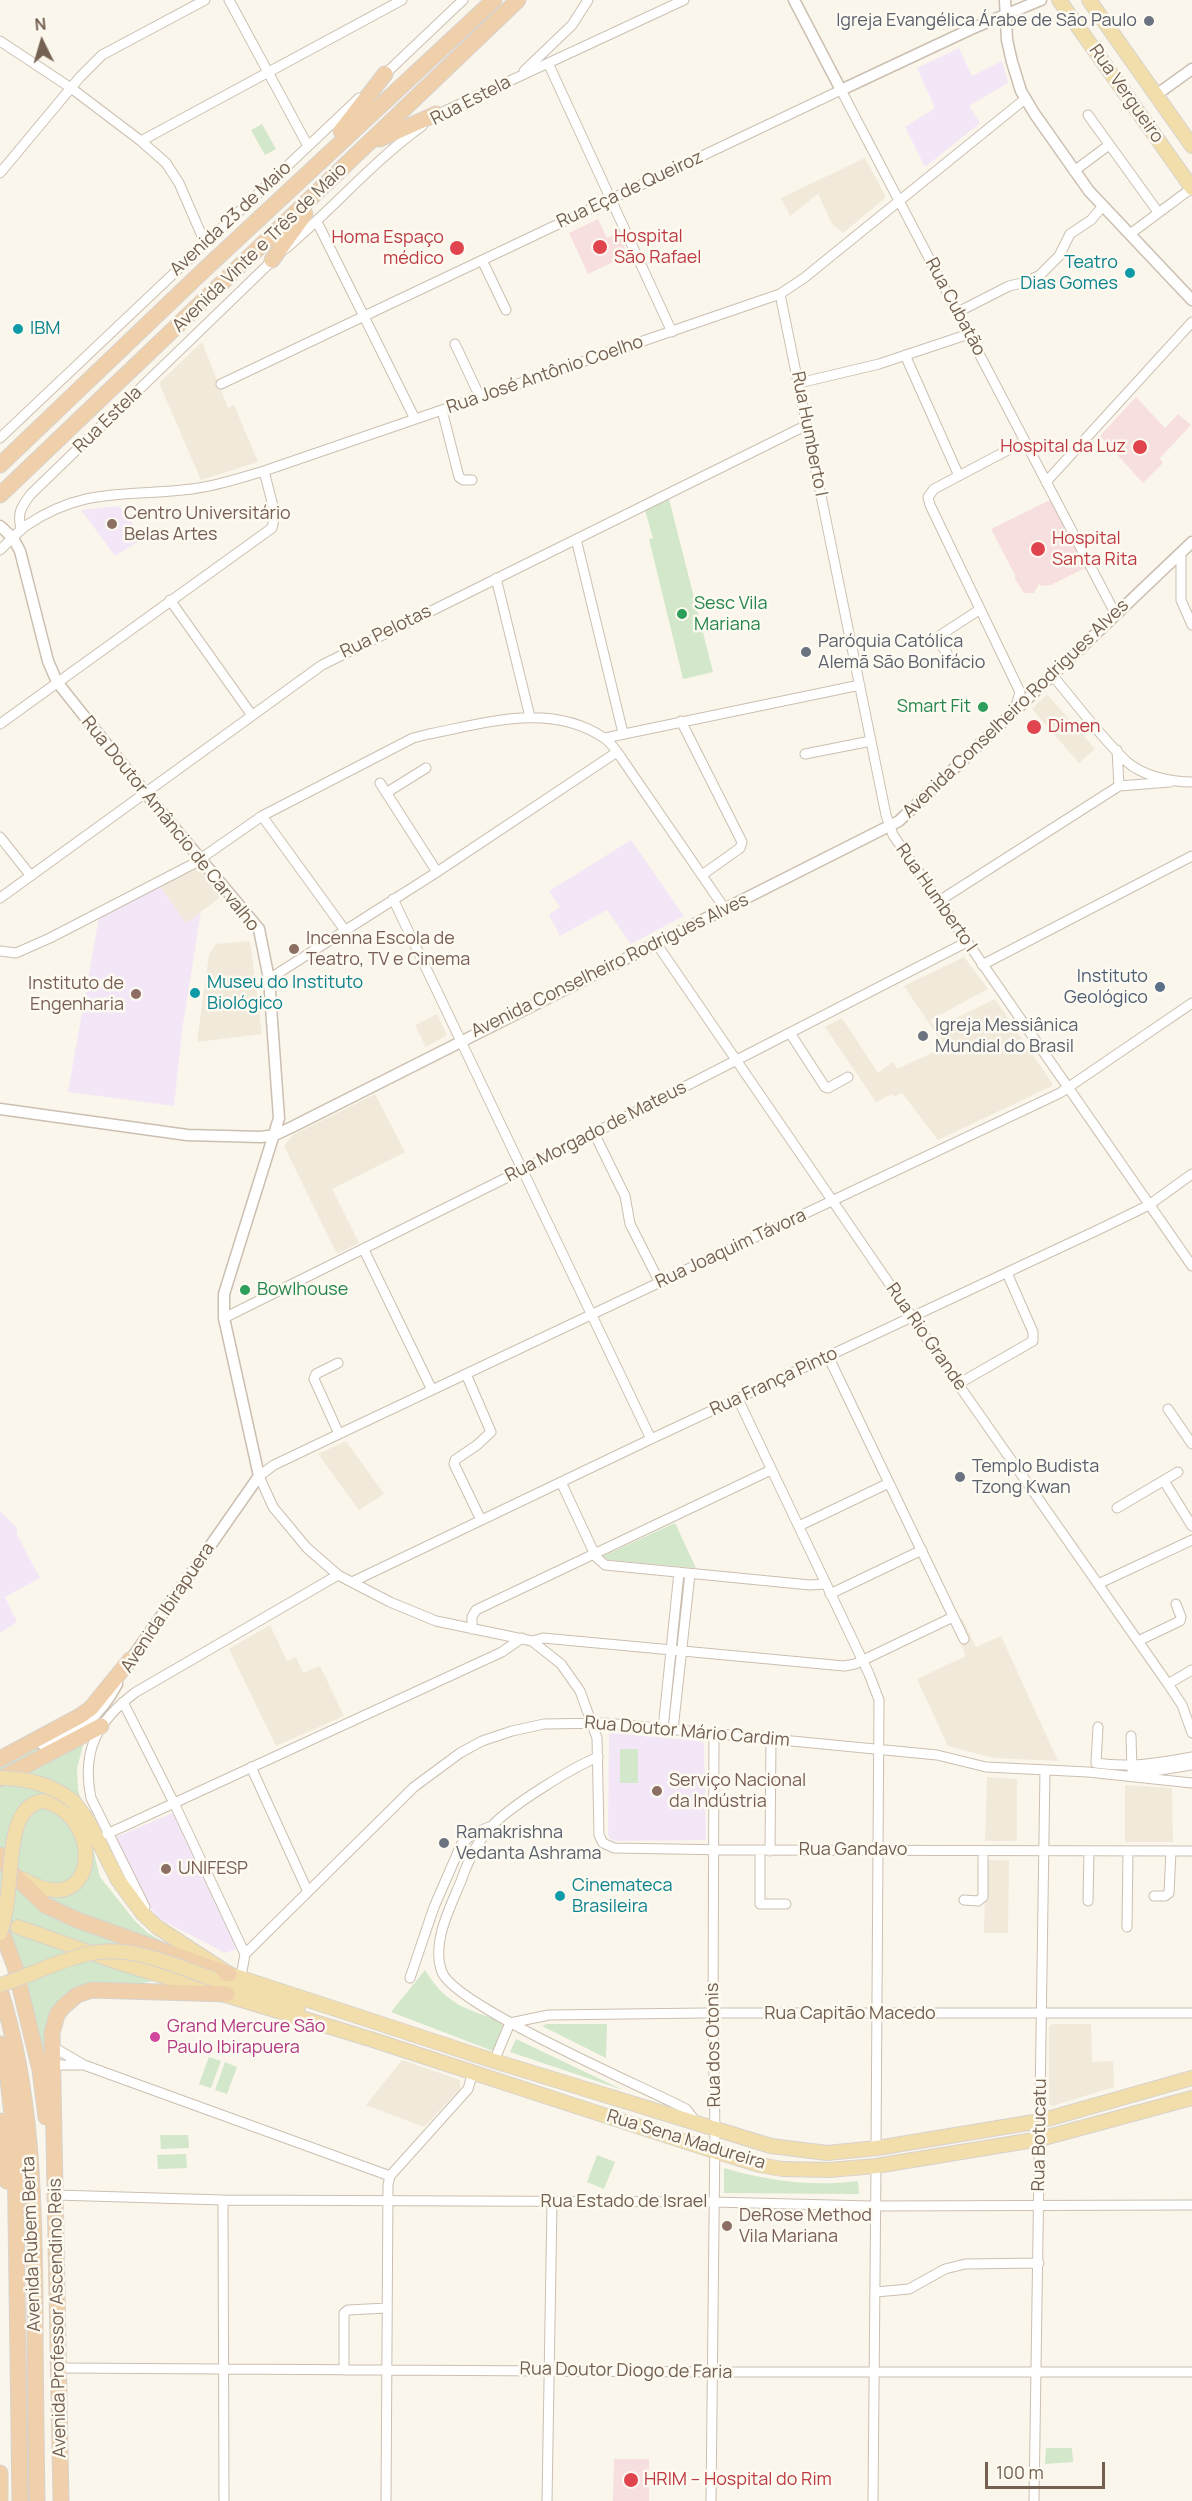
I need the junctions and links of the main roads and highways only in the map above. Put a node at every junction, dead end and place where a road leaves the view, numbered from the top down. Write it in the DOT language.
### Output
graph roads {
  1 [pos="494,0"];
  2 [pos="518,0"];
  3 [pos="1059,0"];
  4 [pos="1089,0"];
  5 [pos="385,74"];
  6 [pos="436,114"];
  7 [pos="369,144"];
  8 [pos="336,145"];
  9 [pos="1192,146"];
  10 [pos="1192,188"];
  11 [pos="313,198"];
  12 [pos="272,260"];
  13 [pos="0,465"];
  14 [pos="0,495"];
  15 [pos="130,1660"];
  16 [pos="100,1726"];
  17 [pos="0,1761"];
  18 [pos="0,1779"];
  19 [pos="0,1855"];
  20 [pos="11,1872"];
  21 [pos="0,1927"];
  22 [pos="18,1927"];
  23 [pos="0,1933"];
  24 [pos="235,1975"];
  25 [pos="0,1985"];
  26 [pos="0,1990"];
  27 [pos="227,1994"];
  28 [pos="10,2023"];
  29 [pos="0,2044"];
  30 [pos="387,2045"];
  31 [pos="1192,2078"];
  32 [pos="1192,2098"];
  33 [pos="0,2121"];
  34 [pos="56,2170"];
  35 [pos="16,2208"];
  36 [pos="0,2473"];
  37 [pos="0,2501"];
  38 [pos="20,2501"];
  39 [pos="37,2501"];
  40 [pos="61,2501"];
  1 -- 8 [label="highway, Avenida Vinte e Três de Maio"];
  2 -- 7 [label="highway, Avenida Vinte e Três de Maio"];
  3 -- 10 [label="main road, Rua Vergueiro"];
  4 -- 9 [label="main road, Rua Vergueiro"];
  5 -- 8 [label="highway"];
  6 -- 7 [label="highway"];
  7 -- 11 [label="highway, Avenida Vinte e Três de Maio"];
  8 -- 13 [label="highway, Avenida Vinte e Três de Maio"];
  11 -- 12 [label="highway"];
  11 -- 14 [label="highway, Avenida Vinte e Três de Maio"];
  15 -- 17 [label="highway"];
  16 -- 18 [label="highway"];
  18 -- 24 [label="main road, Rua Sena Madureira, bridge"];
  19 -- 20 [label="highway"];
  20 -- 23 [label="main road, bridge"];
  20 -- 24 [label="highway"];
  21 -- 34 [label="highway, Avenida Professor Ascendino Reis"];
  22 -- 27 [label="main road, Rua Sena Madureira"];
  23 -- 28 [label="highway"];
  24 -- 31 [label="main road, Rua Sena Madureira"];
  25 -- 30 [label="main road, bridge"];
  26 -- 28 [label="highway, Avenida Rubem Berta"];
  27 -- 30 [label="main road, Rua Sena Madureira"];
  27 -- 34 [label="highway"];
  28 -- 39 [label="highway, Avenida Rubem Berta"];
  29 -- 35 [label="highway, Avenida Rubem Berta"];
  30 -- 32 [label="main road, Rua Sena Madureira"];
  33 -- 35 [label="highway"];
  34 -- 40 [label="highway, Avenida Professor Ascendino Reis"];
  35 -- 38 [label="highway, Avenida Rubem Berta"];
  36 -- 37 [label="highway"];
}
